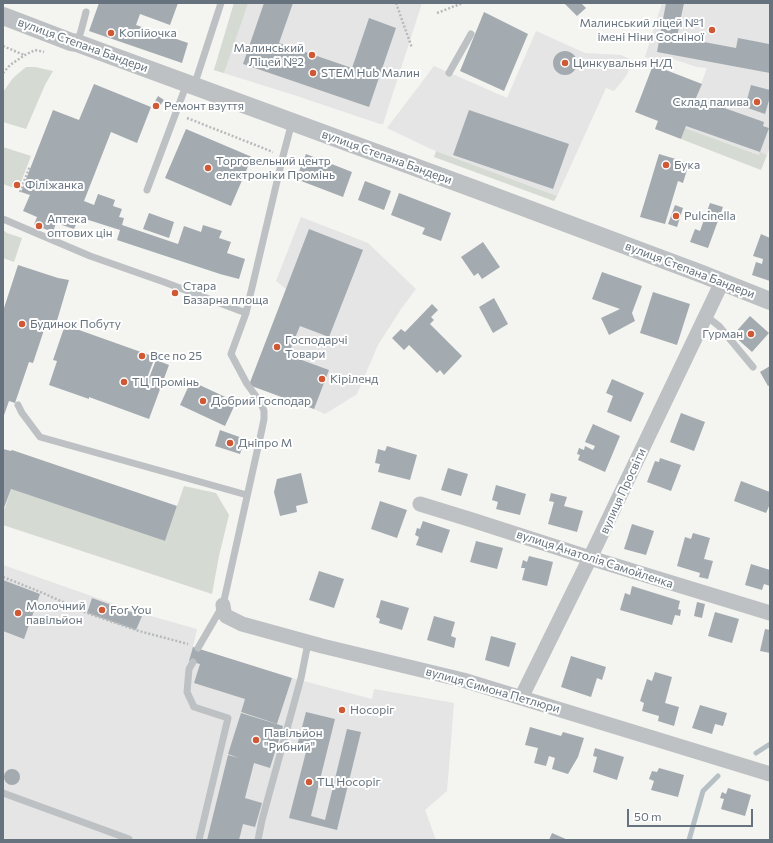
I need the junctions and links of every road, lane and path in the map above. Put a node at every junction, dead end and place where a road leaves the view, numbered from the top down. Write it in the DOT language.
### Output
graph roads {
  1 [pos="221,3"];
  2 [pos="396,3"];
  3 [pos="461,3"];
  4 [pos="86,12"];
  5 [pos="437,13"];
  6 [pos="3,16"];
  7 [pos="471,34"];
  8 [pos="77,43"];
  9 [pos="3,46"];
  10 [pos="412,48"];
  11 [pos="48,52"];
  12 [pos="24,55"];
  13 [pos="3,73"];
  14 [pos="449,73"];
  15 [pos="191,84"];
  16 [pos="175,113"];
  17 [pos="292,122"];
  18 [pos="283,156"];
  19 [pos="30,166"];
  20 [pos="147,190"];
  21 [pos="20,192"];
  22 [pos="3,219"];
  23 [pos="722,282"];
  24 [pos="770,301"];
  25 [pos="246,313"];
  26 [pos="706,316"];
  27 [pos="753,367"];
  28 [pos="18,405"];
  29 [pos="247,495"];
  30 [pos="420,504"];
  31 [pos="590,558"];
  32 [pos="3,577"];
  33 [pos="223,605"];
  34 [pos="770,613"];
  35 [pos="308,643"];
  36 [pos="195,647"];
  37 [pos="193,662"];
  38 [pos="521,698"];
  39 [pos="770,774"];
  40 [pos="3,793"];
  41 [pos="129,839"];
  42 [pos="199,840"];
  43 [pos="258,840"];
  1 -- 15 [label="lane"];
  2 -- 10 [label="path"];
  3 -- 5 [label="path"];
  4 -- 8 [label="lane"];
  6 -- 8 [label="street, вулиця Степана Бандери"];
  7 -- 14 [label="lane"];
  8 -- 15 [label="street, вулиця Степана Бандери"];
  9 -- 12 [label="path"];
  11 -- 12 [label="path"];
  12 -- 13 [label="path"];
  15 -- 16 [label="lane"];
  15 -- 17 [label="street, вулиця Степана Бандери"];
  16 -- 18 [label="path"];
  16 -- 20 [label="lane"];
  17 -- 18 [label="lane"];
  17 -- 23 [label="street, вулиця Степана Бандери"];
  18 -- 25 [label="lane"];
  19 -- 21 [label="path"];
  22 -- 25 [label="lane"];
  23 -- 24 [label="street, вулиця Степана Бандери"];
  23 -- 26 [label="street, вулиця Просвіти"];
  25 -- 29 [label="lane"];
  26 -- 27 [label="lane"];
  26 -- 31 [label="street, вулиця Просвіти"];
  28 -- 29 [label="lane"];
  29 -- 33 [label="lane"];
  30 -- 31 [label="street, вулиця Анатолія Самойленка"];
  31 -- 34 [label="street, вулиця Анатолія Самойленка"];
  31 -- 38 [label="street, вулиця Просвіти"];
  32 -- 36 [label="path"];
  33 -- 35 [label="street, вулиця Симона Петлюри"];
  33 -- 36 [label="lane"];
  35 -- 38 [label="street, вулиця Симона Петлюри"];
  35 -- 43 [label="lane"];
  37 -- 42 [label="lane"];
  38 -- 39 [label="street, вулиця Симона Петлюри"];
  40 -- 41 [label="lane"];
}
